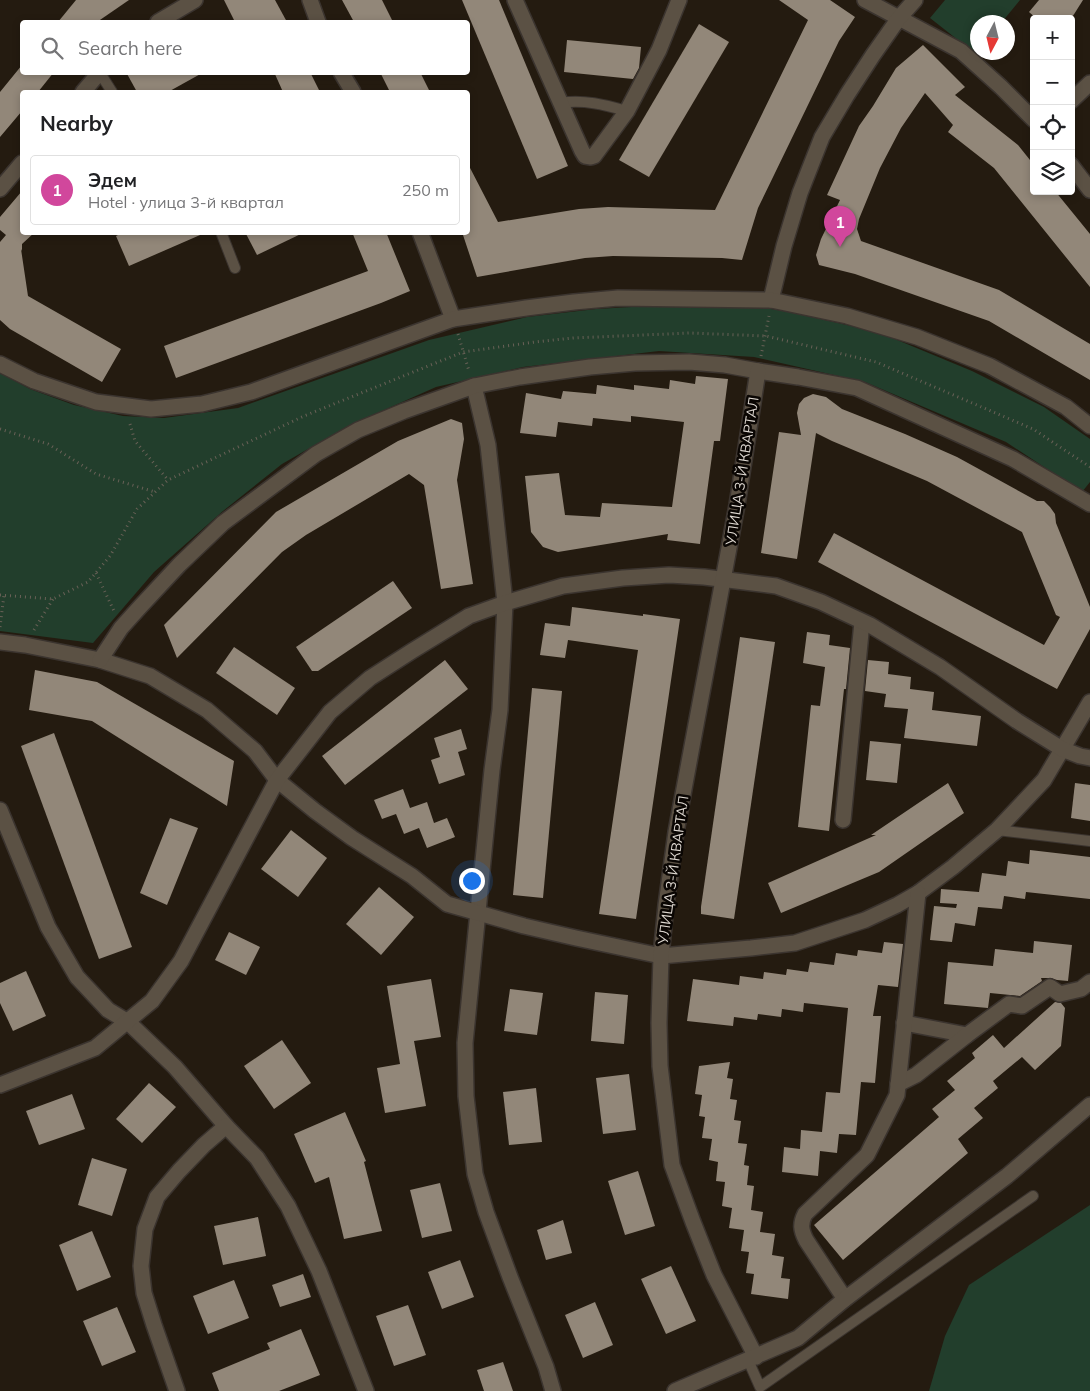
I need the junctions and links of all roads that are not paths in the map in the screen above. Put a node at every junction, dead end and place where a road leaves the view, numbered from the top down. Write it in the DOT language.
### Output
graph roads {
  1 [pos="194,0"];
  2 [pos="310,0"];
  3 [pos="515,0"];
  4 [pos="679,0"];
  5 [pos="865,0"];
  6 [pos="915,0"];
  7 [pos="899,18"];
  8 [pos="161,20"];
  9 [pos="317,20"];
  10 [pos="98,75"];
  11 [pos="101,75"];
  12 [pos="343,75"];
  13 [pos="1090,83"];
  14 [pos="85,90"];
  15 [pos="111,90"];
  16 [pos="351,90"];
  17 [pos="1075,97"];
  18 [pos="561,103"];
  19 [pos="627,111"];
  20 [pos="1030,116"];
  21 [pos="20,165"];
  22 [pos="1075,170"];
  23 [pos="0,189"];
  24 [pos="1090,190"];
  25 [pos="221,235"];
  26 [pos="421,235"];
  27 [pos="235,268"];
  28 [pos="771,300"];
  29 [pos="453,319"];
  30 [pos="0,364"];
  31 [pos="758,371"];
  32 [pos="474,386"];
  33 [pos="1090,426"];
  34 [pos="1090,504"];
  35 [pos="724,578"];
  36 [pos="505,603"];
  37 [pos="862,622"];
  38 [pos="0,642"];
  39 [pos="100,660"];
  40 [pos="1090,702"];
  41 [pos="1062,749"];
  42 [pos="1090,758"];
  43 [pos="277,780"];
  44 [pos="0,810"];
  45 [pos="843,820"];
  46 [pos="997,830"];
  47 [pos="1090,841"];
  48 [pos="918,893"];
  49 [pos="479,914"];
  50 [pos="661,956"];
  51 [pos="1090,982"];
  52 [pos="128,1022"];
  53 [pos="904,1023"];
  54 [pos="967,1034"];
  55 [pos="898,1084"];
  56 [pos="0,1085"];
  57 [pos="1090,1105"];
  58 [pos="226,1126"];
  59 [pos="1033,1196"];
  60 [pos="845,1299"];
  61 [pos="752,1359"];
  62 [pos="178,1391"];
  63 [pos="366,1391"];
  64 [pos="553,1391"];
  65 [pos="675,1391"];
  1 -- 8 [label="street"];
  2 -- 9 [label="street"];
  3 -- 18 [label="street"];
  4 -- 19 [label="street"];
  5 -- 7 [label="street"];
  6 -- 7 [label="street"];
  7 -- 20 [label="street"];
  7 -- 28 [label="street"];
  10 -- 14 [label="street"];
  11 -- 15 [label="lane"];
  12 -- 16 [label="street"];
  13 -- 17 [label="street"];
  18 -- 19 [label="lane"];
  18 -- 19 [label="street"];
  21 -- 23 [label="street"];
  22 -- 24 [label="street"];
  25 -- 27 [label="lane"];
  26 -- 29 [label="street"];
  28 -- 29 [label="street"];
  28 -- 33 [label="street"];
  29 -- 30 [label="street"];
  31 -- 32 [label="street"];
  31 -- 34 [label="street"];
  31 -- 35 [label="street, УЛИЦА 3-Й КВАРТАЛ"];
  32 -- 36 [label="street"];
  32 -- 39 [label="street"];
  35 -- 36 [label="street"];
  35 -- 37 [label="street"];
  35 -- 50 [label="street, УЛИЦА 3-Й КВАРТАЛ"];
  36 -- 43 [label="street"];
  36 -- 49 [label="street"];
  37 -- 41 [label="street"];
  37 -- 45 [label="street"];
  38 -- 39 [label="street"];
  39 -- 43 [label="street"];
  40 -- 41 [label="street"];
  41 -- 42 [label="street"];
  41 -- 46 [label="street"];
  43 -- 49 [label="street"];
  43 -- 52 [label="street"];
  44 -- 52 [label="street"];
  46 -- 47 [label="lane"];
  46 -- 48 [label="street"];
  48 -- 50 [label="street"];
  48 -- 53 [label="street"];
  49 -- 50 [label="street"];
  49 -- 64 [label="street"];
  50 -- 61 [label="street, УЛИЦА 3-Й КВАРТАЛ"];
  51 -- 54 [label="street"];
  52 -- 56 [label="street"];
  52 -- 58 [label="street"];
  53 -- 54 [label="street"];
  53 -- 55 [label="street"];
  54 -- 55 [label="street"];
  55 -- 60 [label="street"];
  57 -- 60 [label="street"];
  58 -- 62 [label="street"];
  58 -- 63 [label="street"];
  59 -- 61 [label="lane"];
  60 -- 61 [label="street"];
  61 -- 65 [label="street"];
}
